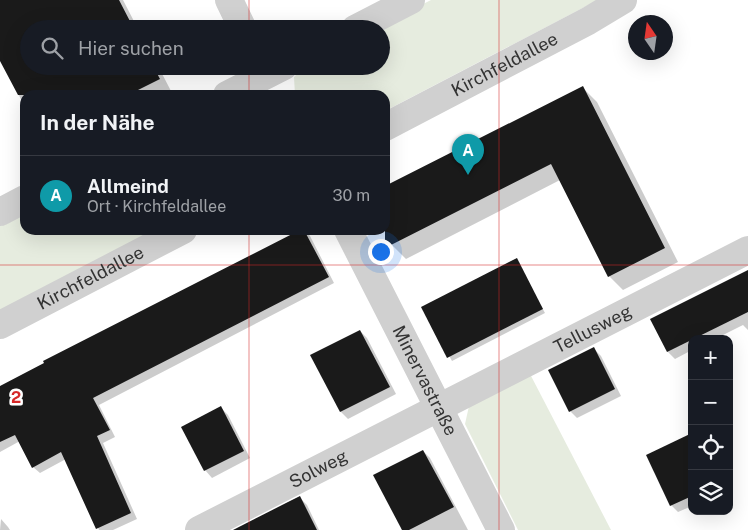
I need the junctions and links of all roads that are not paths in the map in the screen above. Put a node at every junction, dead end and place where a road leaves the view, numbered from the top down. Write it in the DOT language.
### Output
graph roads {
  1 [pos="228,0"];
  2 [pos="411,0"];
  3 [pos="623,0"];
  4 [pos="238,20"];
  5 [pos="372,20"];
  6 [pos="272,76"];
  7 [pos="239,90"];
  8 [pos="390,124"];
  9 [pos="20,202"];
  10 [pos="0,212"];
  11 [pos="173,235"];
  12 [pos="351,235"];
  13 [pos="748,250"];
  14 [pos="0,325"];
  15 [pos="438,407"];
  16 [pos="199,530"];
  17 [pos="501,530"];
  1 -- 4 [label="street"];
  2 -- 5 [label="street"];
  3 -- 8 [label="street, Kirchfeldallee"];
  6 -- 7 [label="street"];
  9 -- 10 [label="street"];
  11 -- 14 [label="street, Kirchfeldallee"];
  12 -- 15 [label="street, Minervastraße"];
  13 -- 15 [label="street, Tellusweg"];
  15 -- 16 [label="street, Solweg"];
  15 -- 17 [label="street, Minervastraße"];
}
